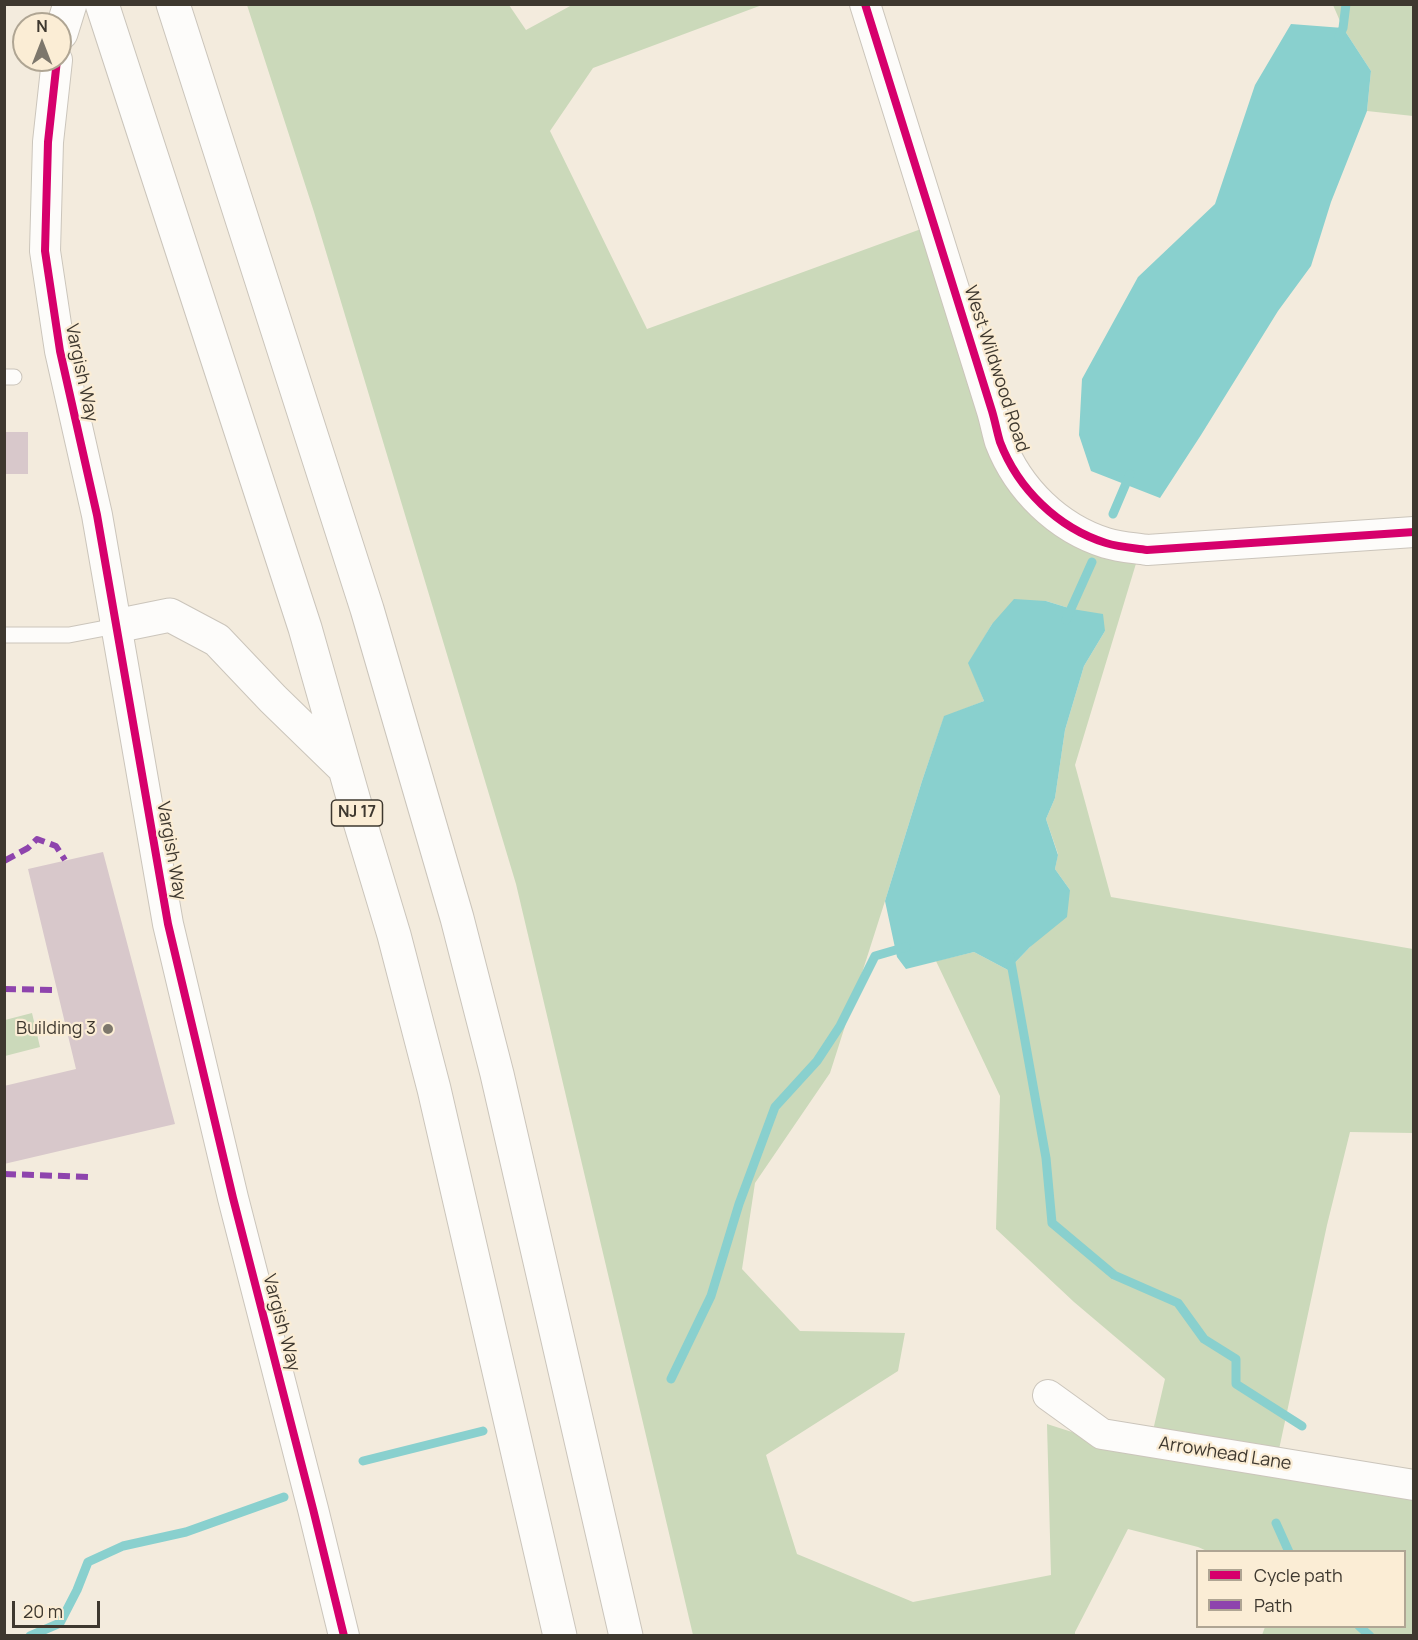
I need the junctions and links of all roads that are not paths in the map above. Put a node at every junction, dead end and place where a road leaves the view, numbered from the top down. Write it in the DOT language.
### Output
graph roads {
  1 [pos="102,4"];
  2 [pos="173,4"];
  3 [pos="865,4"];
  4 [pos="56,72"];
  5 [pos="1413,532"];
  6 [pos="116,626"];
  7 [pos="4,635"];
  8 [pos="345,770"];
  9 [pos="1048,1395"];
  10 [pos="1413,1485"];
  11 [pos="344,1635"];
  12 [pos="560,1635"];
  13 [pos="626,1635"];
  1 -- 8 [label="highway, NJ 17"];
  2 -- 13 [label="highway"];
  3 -- 5 [label="street, West Wildwood Road"];
  4 -- 6 [label="street, Vargish Way"];
  6 -- 7 [label="lane"];
  6 -- 8 [label="highway"];
  6 -- 11 [label="street, Vargish Way"];
  8 -- 12 [label="highway, NJ 17"];
  9 -- 10 [label="street, Arrowhead Lane"];
}
